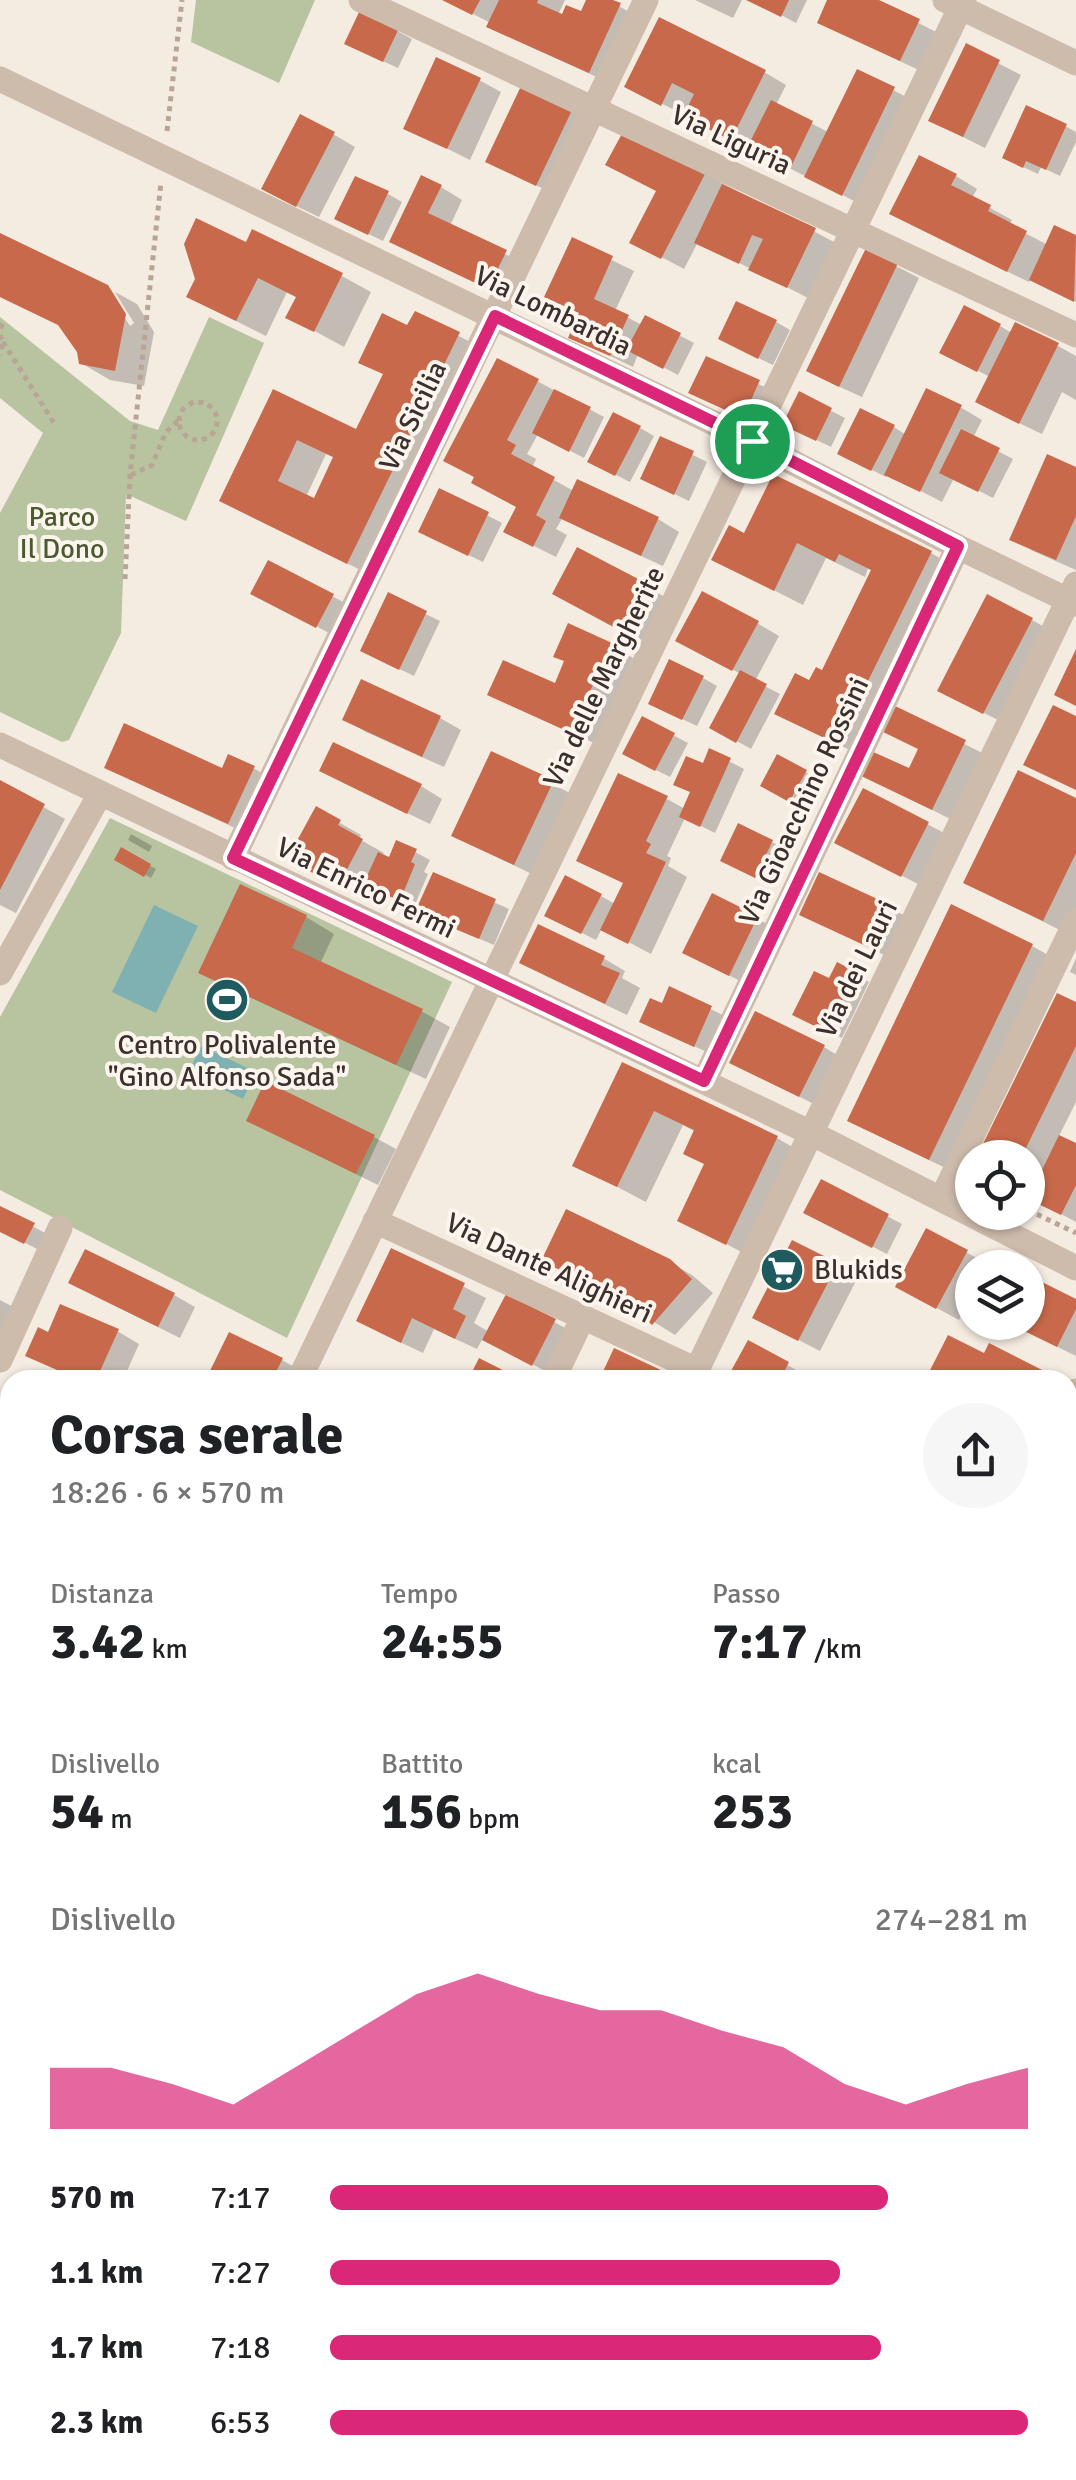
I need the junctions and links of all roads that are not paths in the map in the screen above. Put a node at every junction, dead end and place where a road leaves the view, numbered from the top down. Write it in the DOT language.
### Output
graph roads {
  1 [pos="361,0"];
  2 [pos="646,0"];
  3 [pos="956,2"];
  4 [pos="1076,63"];
  5 [pos="0,79"];
  6 [pos="595,109"];
  7 [pos="854,231"];
  8 [pos="495,316"];
  9 [pos="1076,334"];
  10 [pos="752,441"];
  11 [pos="958,546"];
  12 [pos="1073,596"];
  13 [pos="0,745"];
  14 [pos="100,794"];
  15 [pos="233,858"];
  16 [pos="1076,921"];
  17 [pos="0,973"];
  18 [pos="491,981"];
  19 [pos="704,1081"];
  20 [pos="812,1133"];
  21 [pos="942,1198"];
  22 [pos="375,1221"];
  23 [pos="60,1228"];
  24 [pos="1076,1268"];
  25 [pos="583,1317"];
  26 [pos="0,1360"];
  27 [pos="304,1370"];
  28 [pos="558,1370"];
  29 [pos="685,1370"];
  30 [pos="697,1370"];
  1 -- 6 [label="street, Via Liguria"];
  2 -- 6 [label="street, Via Sicilia"];
  3 -- 4 [label="street"];
  3 -- 7 [label="street, Via delle Margherite"];
  5 -- 8 [label="street, Via Lombardia"];
  6 -- 7 [label="street, Via Liguria"];
  6 -- 8 [label="street, Via Sicilia"];
  7 -- 9 [label="street, Via Liguria"];
  7 -- 10 [label="street, Via delle Margherite"];
  8 -- 10 [label="street, Via Lombardia"];
  8 -- 15 [label="street, Via Sicilia"];
  10 -- 11 [label="street, Via Lombardia"];
  10 -- 18 [label="street, Via delle Margherite"];
  11 -- 12 [label="street, Via Lombardia"];
  11 -- 19 [label="street, Via Gioacchino Rossini"];
  12 -- 20 [label="street, Via dei Lauri"];
  13 -- 14 [label="street, Via Enrico Fermi"];
  14 -- 15 [label="street, Via Enrico Fermi"];
  14 -- 17 [label="street"];
  15 -- 18 [label="street, Via Enrico Fermi"];
  16 -- 21 [label="street"];
  18 -- 19 [label="street, Via Enrico Fermi"];
  18 -- 22 [label="street, Via delle Margherite"];
  19 -- 20 [label="street, Via Enrico Fermi"];
  20 -- 21 [label="street, Via Enrico Fermi"];
  20 -- 30 [label="street, Via dei Lauri"];
  21 -- 24 [label="street, Via Enrico Fermi"];
  22 -- 25 [label="street, Via Dante Alighieri"];
  22 -- 27 [label="street, Via delle Margherite"];
  23 -- 26 [label="street"];
  25 -- 28 [label="street"];
  25 -- 29 [label="street, Via Dante Alighieri"];
}
